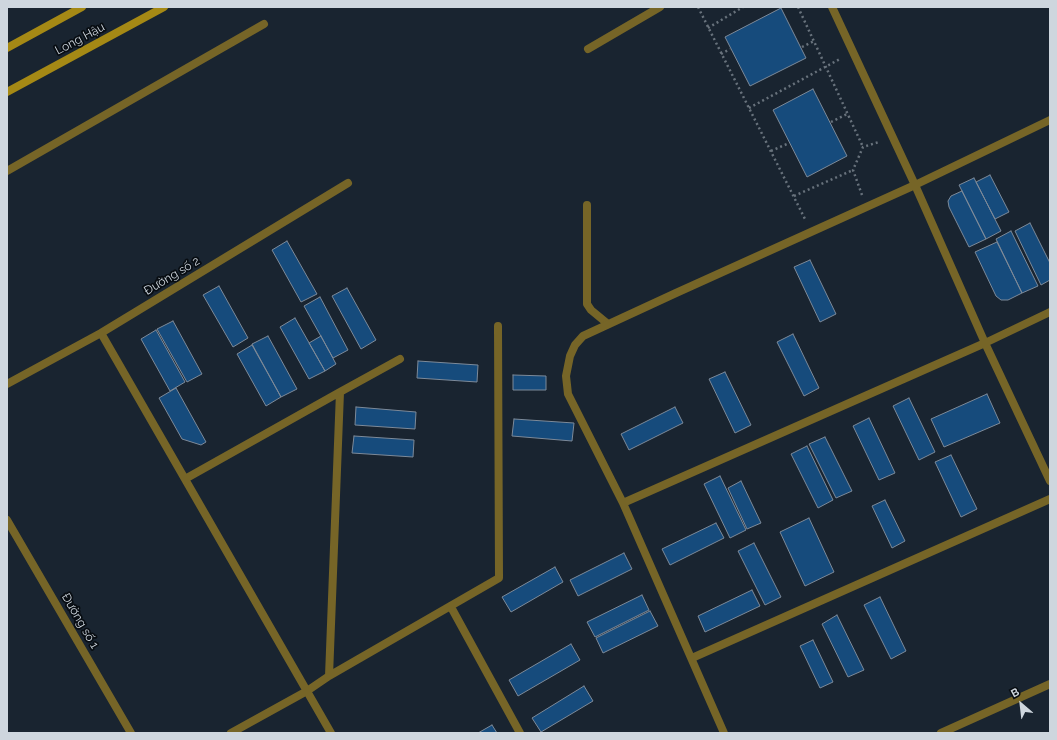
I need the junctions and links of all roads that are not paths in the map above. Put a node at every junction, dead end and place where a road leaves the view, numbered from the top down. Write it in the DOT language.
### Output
graph roads {
  1 [pos="82,7"];
  2 [pos="164,7"];
  3 [pos="660,7"];
  4 [pos="832,7"];
  5 [pos="264,24"];
  6 [pos="7,48"];
  7 [pos="588,49"];
  8 [pos="7,92"];
  9 [pos="1050,120"];
  10 [pos="7,171"];
  11 [pos="348,183"];
  12 [pos="915,185"];
  13 [pos="587,205"];
  14 [pos="1050,312"];
  15 [pos="608,324"];
  16 [pos="498,326"];
  17 [pos="101,333"];
  18 [pos="985,343"];
  19 [pos="400,359"];
  20 [pos="7,384"];
  21 [pos="340,392"];
  22 [pos="185,479"];
  23 [pos="1050,481"];
  24 [pos="1050,499"];
  25 [pos="623,503"];
  26 [pos="7,520"];
  27 [pos="451,607"];
  28 [pos="692,658"];
  29 [pos="329,676"];
  30 [pos="1050,684"];
  31 [pos="307,691"];
  32 [pos="131,733"];
  33 [pos="231,733"];
  34 [pos="331,733"];
  35 [pos="520,733"];
  36 [pos="724,733"];
  37 [pos="941,733"];
  1 -- 6 [label="main road"];
  2 -- 8 [label="main road, Long Hậu"];
  3 -- 7 [label="street"];
  4 -- 12 [label="street"];
  5 -- 10 [label="street"];
  9 -- 12 [label="street"];
  11 -- 17 [label="street, Đường số 2"];
  12 -- 15 [label="street"];
  12 -- 18 [label="street"];
  13 -- 15 [label="street"];
  14 -- 18 [label="street"];
  15 -- 25 [label="street"];
  16 -- 27 [label="street"];
  17 -- 20 [label="street, Đường số 2"];
  17 -- 22 [label="street"];
  18 -- 23 [label="street"];
  18 -- 25 [label="street"];
  19 -- 21 [label="street"];
  21 -- 22 [label="street"];
  21 -- 29 [label="street"];
  22 -- 31 [label="street"];
  24 -- 28 [label="street"];
  25 -- 28 [label="street"];
  26 -- 32 [label="street, Đường số 1"];
  27 -- 29 [label="street"];
  27 -- 35 [label="street"];
  28 -- 36 [label="street"];
  29 -- 31 [label="street"];
  30 -- 37 [label="street"];
  31 -- 33 [label="street"];
  31 -- 34 [label="street"];
}
